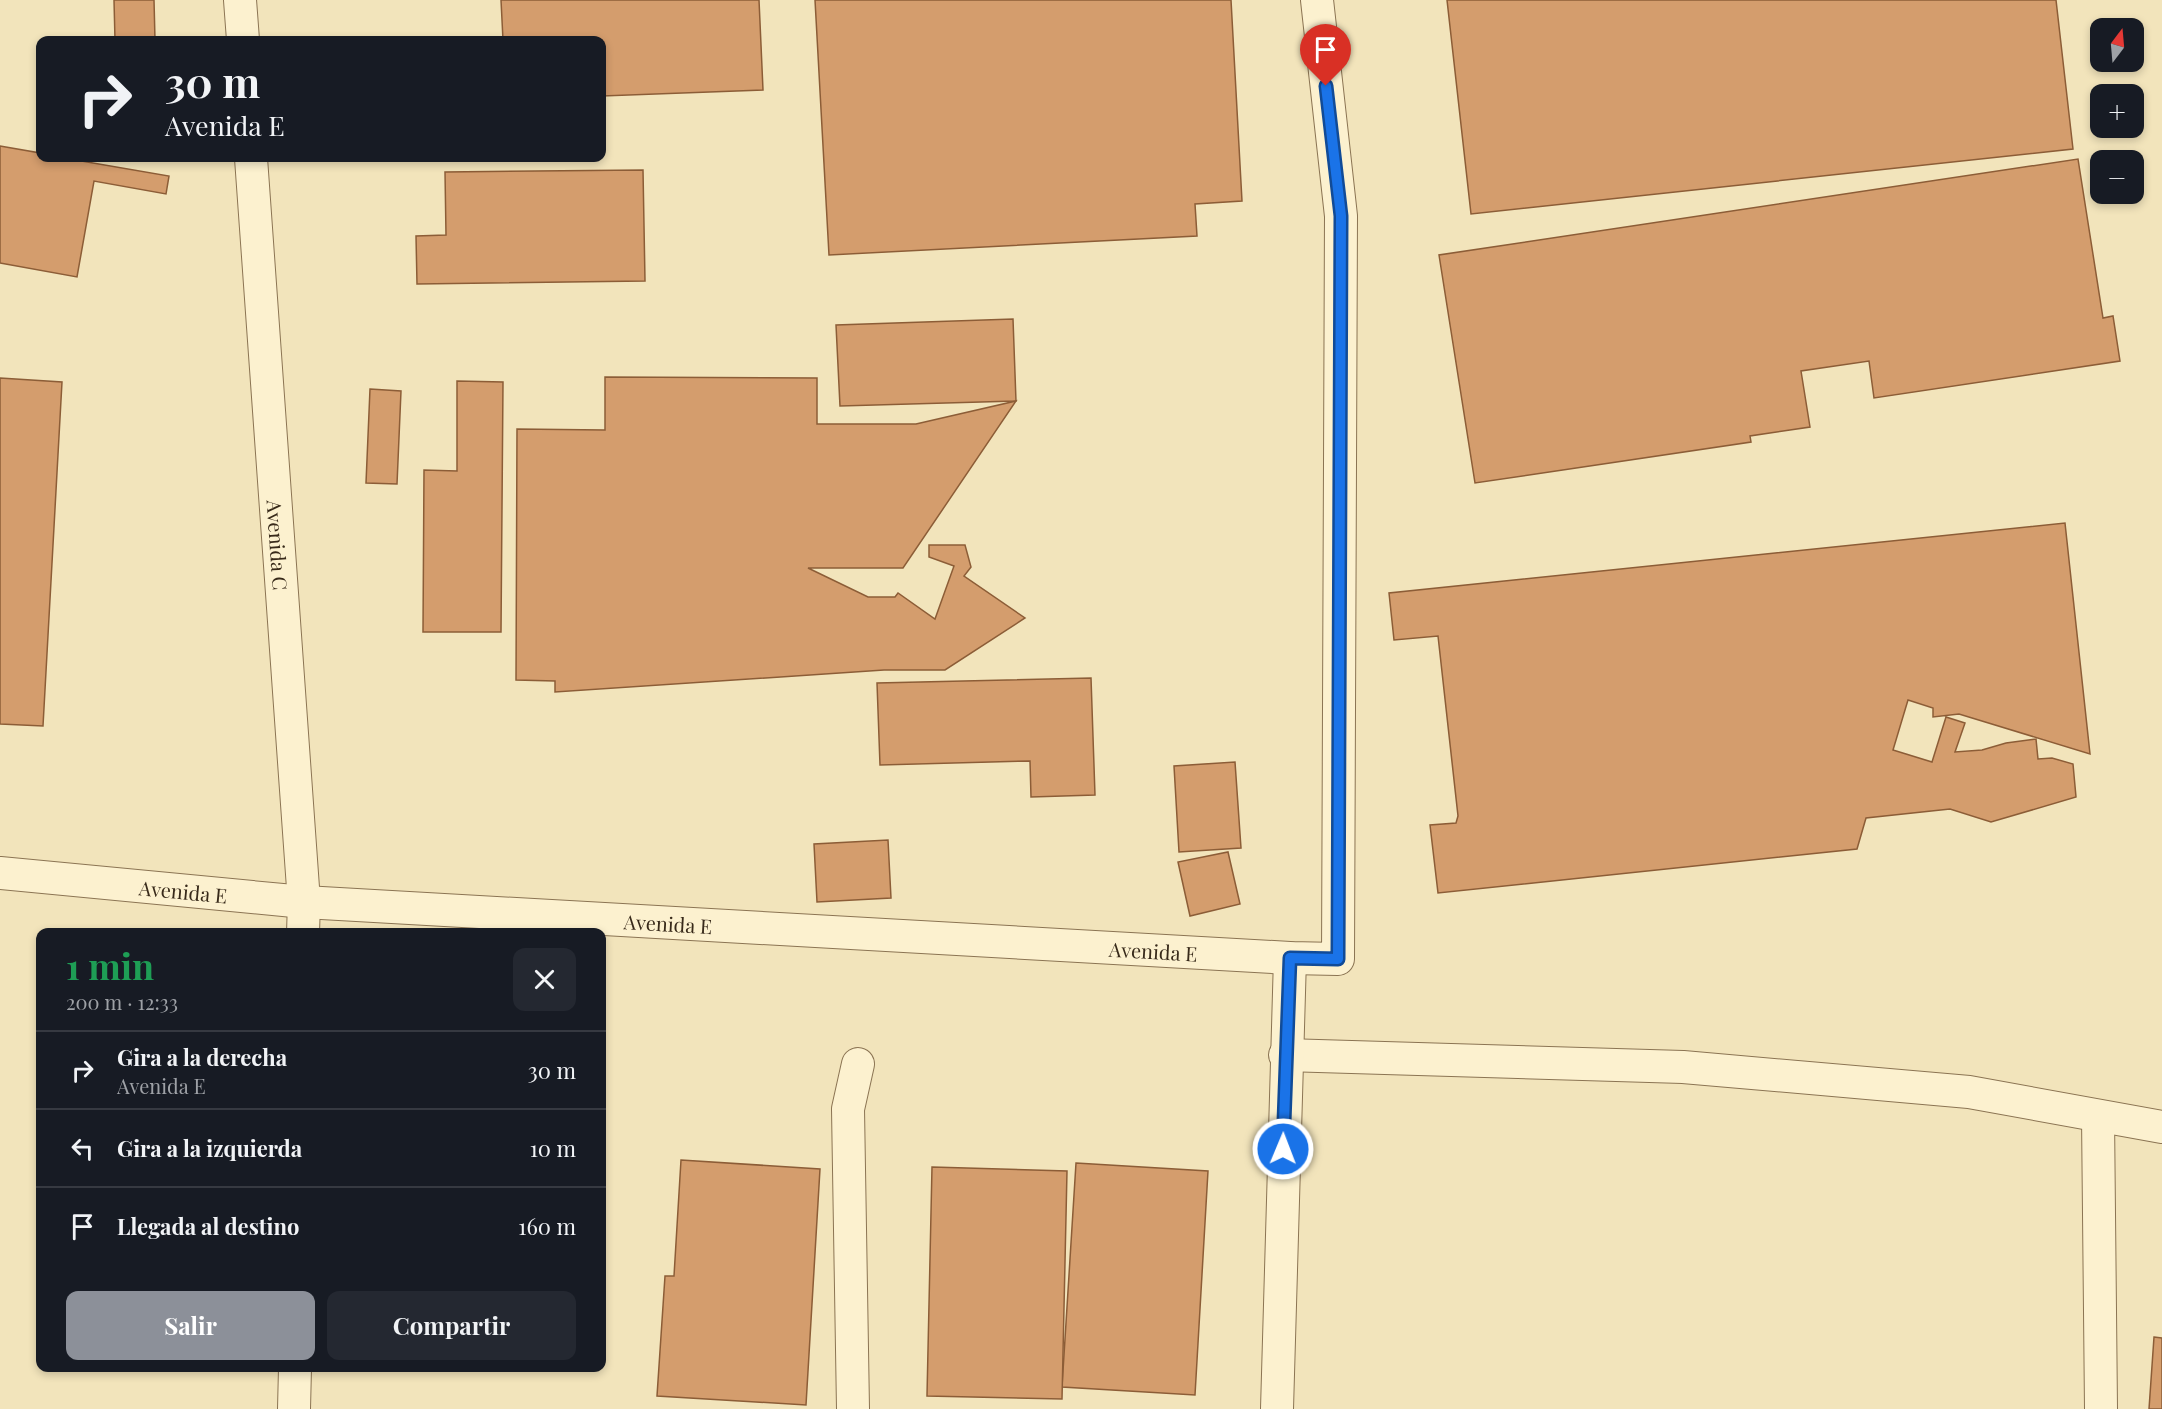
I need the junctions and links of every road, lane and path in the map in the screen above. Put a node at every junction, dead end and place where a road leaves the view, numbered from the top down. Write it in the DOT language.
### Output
graph roads {
  1 [pos="240,0"];
  2 [pos="1317,0"];
  3 [pos="243,36"];
  4 [pos="251,162"];
  5 [pos="0,873"];
  6 [pos="304,902"];
  7 [pos="303,928"];
  8 [pos="1290,958"];
  9 [pos="1285,1055"];
  10 [pos="858,1064"];
  11 [pos="2098,1116"];
  12 [pos="2162,1127"];
  13 [pos="295,1372"];
  14 [pos="294,1409"];
  15 [pos="853,1409"];
  16 [pos="1276,1409"];
  17 [pos="2101,1409"];
  1 -- 3 [label="street"];
  2 -- 8 [label="street, Avenida E"];
  4 -- 6 [label="street, Avenida C"];
  5 -- 6 [label="street, Avenida E"];
  6 -- 7 [label="street, Avenida C"];
  6 -- 8 [label="street, Avenida E"];
  8 -- 9 [label="street"];
  9 -- 11 [label="street"];
  9 -- 16 [label="street"];
  10 -- 15 [label="street"];
  11 -- 12 [label="street"];
  11 -- 17 [label="street"];
  13 -- 14 [label="street"];
}
